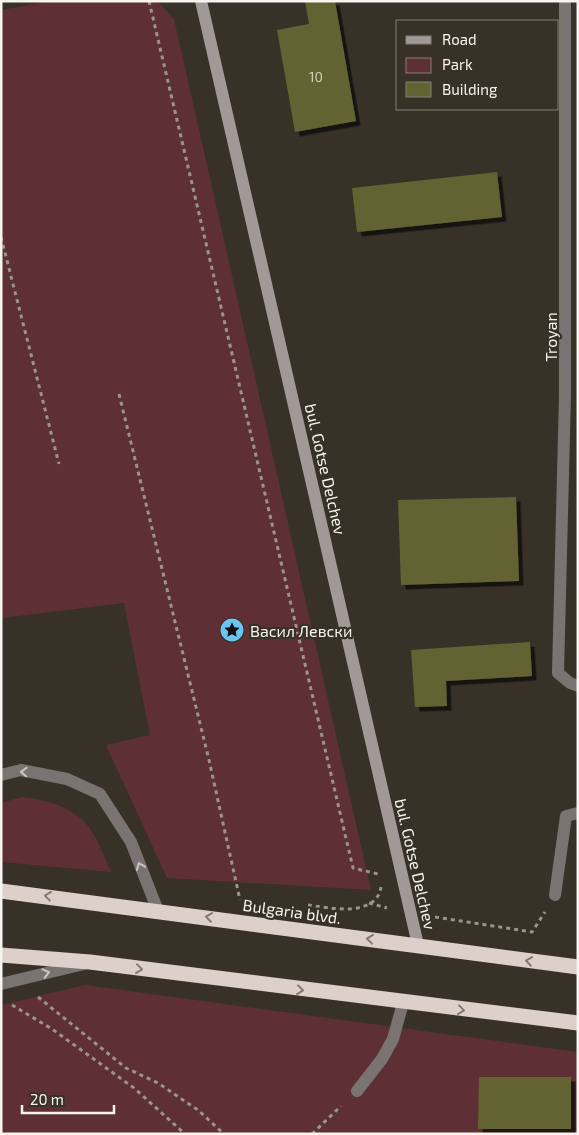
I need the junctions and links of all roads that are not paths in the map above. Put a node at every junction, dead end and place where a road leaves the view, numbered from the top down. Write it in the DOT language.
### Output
graph roads {
  1 [pos="201,1"];
  2 [pos="565,1"];
  3 [pos="572,149"];
  4 [pos="572,397"];
  5 [pos="578,686"];
  6 [pos="1,776"];
  7 [pos="578,813"];
  8 [pos="1,890"];
  9 [pos="555,895"];
  10 [pos="158,911"];
  11 [pos="418,945"];
  12 [pos="1,955"];
  13 [pos="90,962"];
  14 [pos="578,967"];
  15 [pos="1,984"];
  16 [pos="403,1003"];
  17 [pos="578,1023"];
  18 [pos="357,1091"];
  1 -- 11 [label="main road, bul. Gotse Delchev"];
  2 -- 3 [label="street, Troyan"];
  3 -- 4 [label="street, Troyan"];
  4 -- 5 [label="street, Troyan"];
  10 -- 6 [label="street, one-way"];
  7 -- 9 [label="street"];
  10 -- 8 [label="highway, Bulgaria blvd., one-way"];
  11 -- 10 [label="highway, Bulgaria blvd., one-way"];
  14 -- 11 [label="highway, Bulgaria blvd., one-way"];
  12 -- 13 [label="highway"];
  15 -- 13 [label="street, one-way"];
  13 -- 16 [label="highway, one-way"];
  16 -- 17 [label="highway, one-way"];
  16 -- 18 [label="street"];
}
